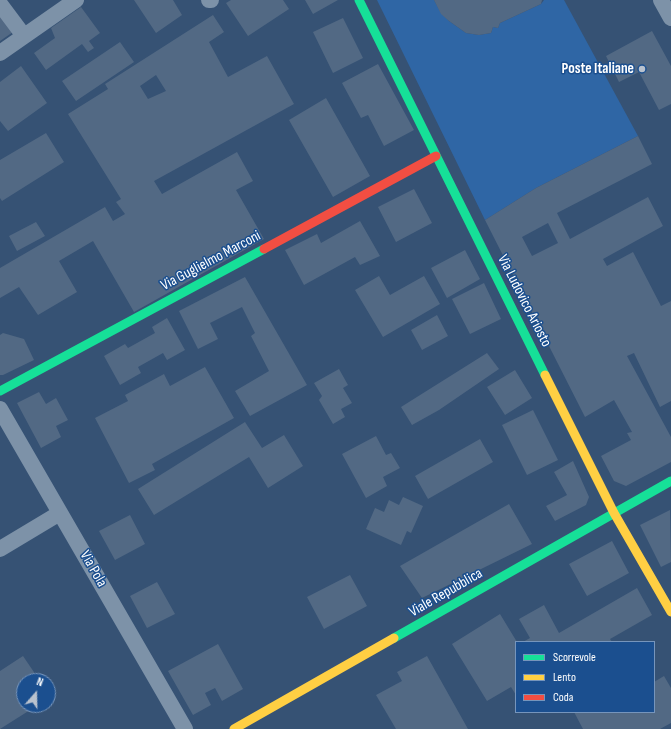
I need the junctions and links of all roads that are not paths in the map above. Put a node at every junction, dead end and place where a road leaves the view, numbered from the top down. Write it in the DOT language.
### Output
graph roads {
  1 [pos="76,0"];
  2 [pos="359,0"];
  3 [pos="661,0"];
  4 [pos="0,4"];
  5 [pos="671,18"];
  6 [pos="24,36"];
  7 [pos="0,53"];
  8 [pos="436,156"];
  9 [pos="0,391"];
  10 [pos="0,409"];
  11 [pos="671,481"];
  12 [pos="60,513"];
  13 [pos="614,513"];
  14 [pos="0,549"];
  15 [pos="671,612"];
  16 [pos="185,729"];
  17 [pos="234,729"];
  1 -- 6 [label="street"];
  2 -- 8 [label="street, Via Ludovico Ariosto"];
  3 -- 5 [label="street"];
  4 -- 6 [label="street"];
  6 -- 7 [label="street"];
  8 -- 9 [label="street, Via Guglielmo Marconi"];
  8 -- 13 [label="street, Via Ludovico Ariosto"];
  10 -- 12 [label="street, Via Pola"];
  11 -- 13 [label="street, Viale Repubblica"];
  12 -- 14 [label="street"];
  12 -- 16 [label="street, Via Pola"];
  13 -- 15 [label="street, Via Ludovico Ariosto"];
  13 -- 17 [label="street, Viale Repubblica"];
}
